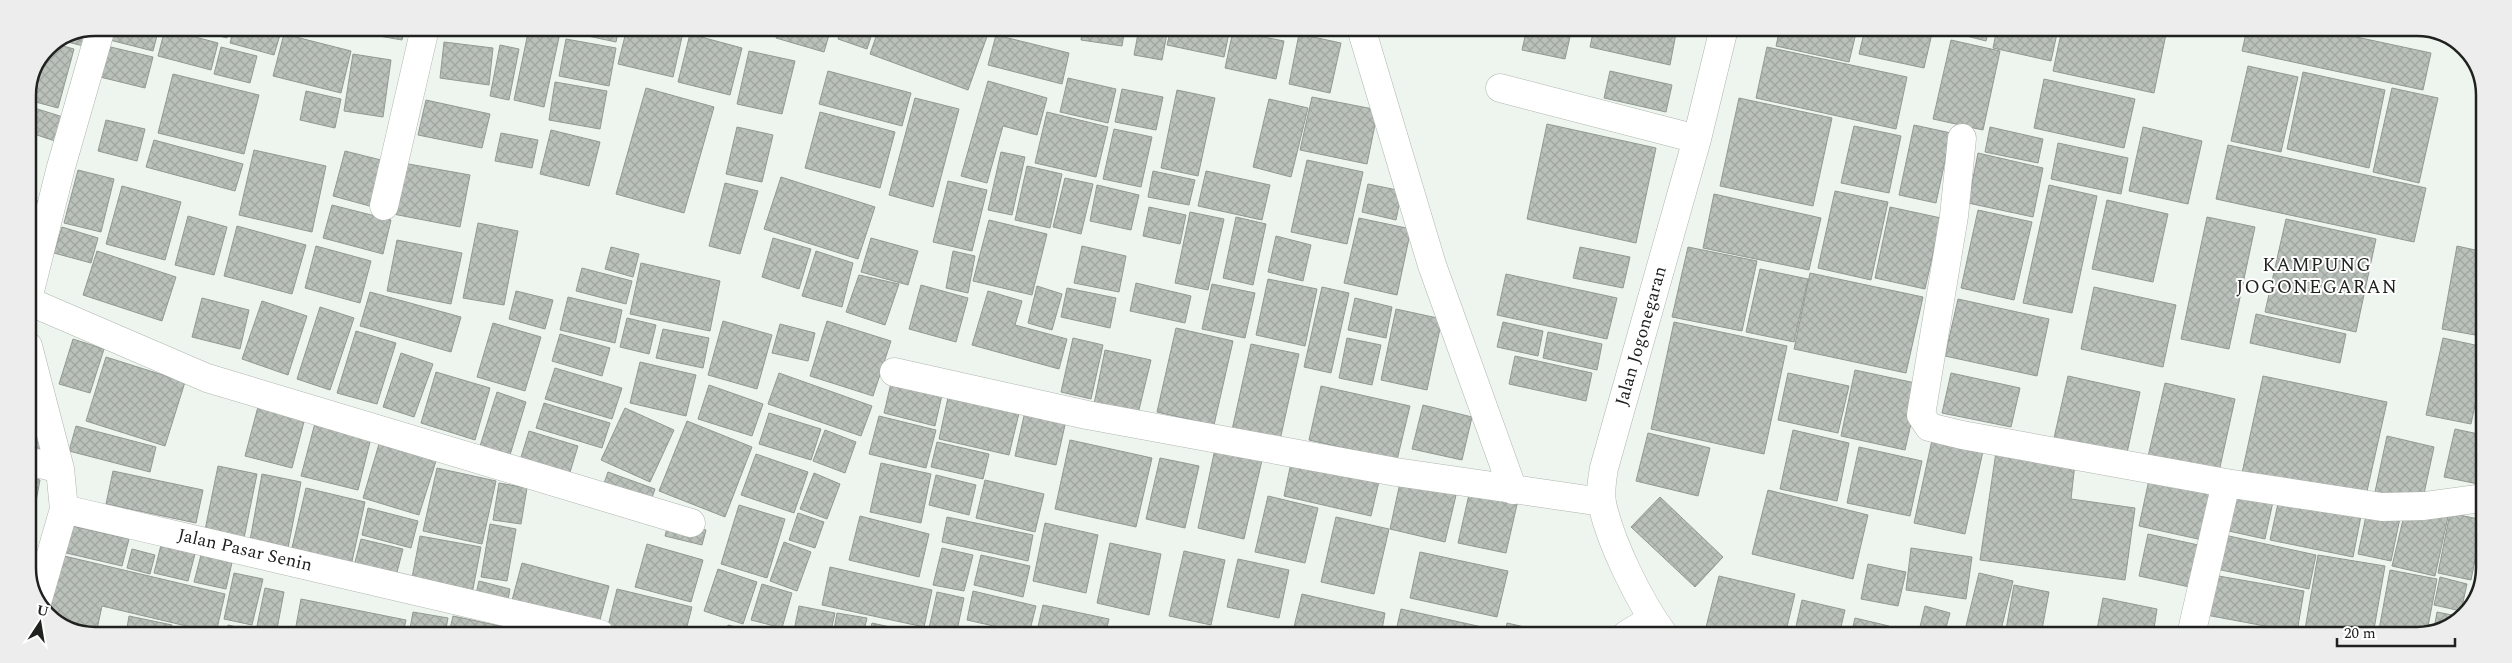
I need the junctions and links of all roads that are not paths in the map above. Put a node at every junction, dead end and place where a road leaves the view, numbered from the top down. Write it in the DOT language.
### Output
graph roads {
  1 [pos="99,36"];
  2 [pos="423,36"];
  3 [pos="1363,36"];
  4 [pos="1722,36"];
  5 [pos="1500,88"];
  6 [pos="1697,138"];
  7 [pos="1962,138"];
  8 [pos="384,206"];
  9 [pos="36,268"];
  10 [pos="36,303"];
  11 [pos="894,372"];
  12 [pos="36,377"];
  13 [pos="36,463"];
  14 [pos="60,469"];
  15 [pos="2226,483"];
  16 [pos="1513,490"];
  17 [pos="2476,499"];
  18 [pos="1602,502"];
  19 [pos="64,509"];
  20 [pos="691,523"];
  21 [pos="41,589"];
  22 [pos="571,627"];
  23 [pos="1658,627"];
  24 [pos="2193,627"];
  1 -- 9 [label="street"];
  2 -- 8 [label="street"];
  3 -- 16 [label="street"];
  4 -- 6 [label="street, Jalan Jogonegaran"];
  5 -- 6 [label="street"];
  6 -- 18 [label="street, Jalan Jogonegaran"];
  7 -- 15 [label="street"];
  10 -- 20 [label="street"];
  11 -- 16 [label="street"];
  12 -- 14 [label="street"];
  13 -- 14 [label="street"];
  14 -- 19 [label="street"];
  15 -- 17 [label="street"];
  15 -- 24 [label="street"];
  16 -- 18 [label="street"];
  18 -- 23 [label="street, Jalan Jogonegaran"];
  19 -- 21 [label="street"];
  19 -- 22 [label="street, Jalan Pasar Senin"];
}
